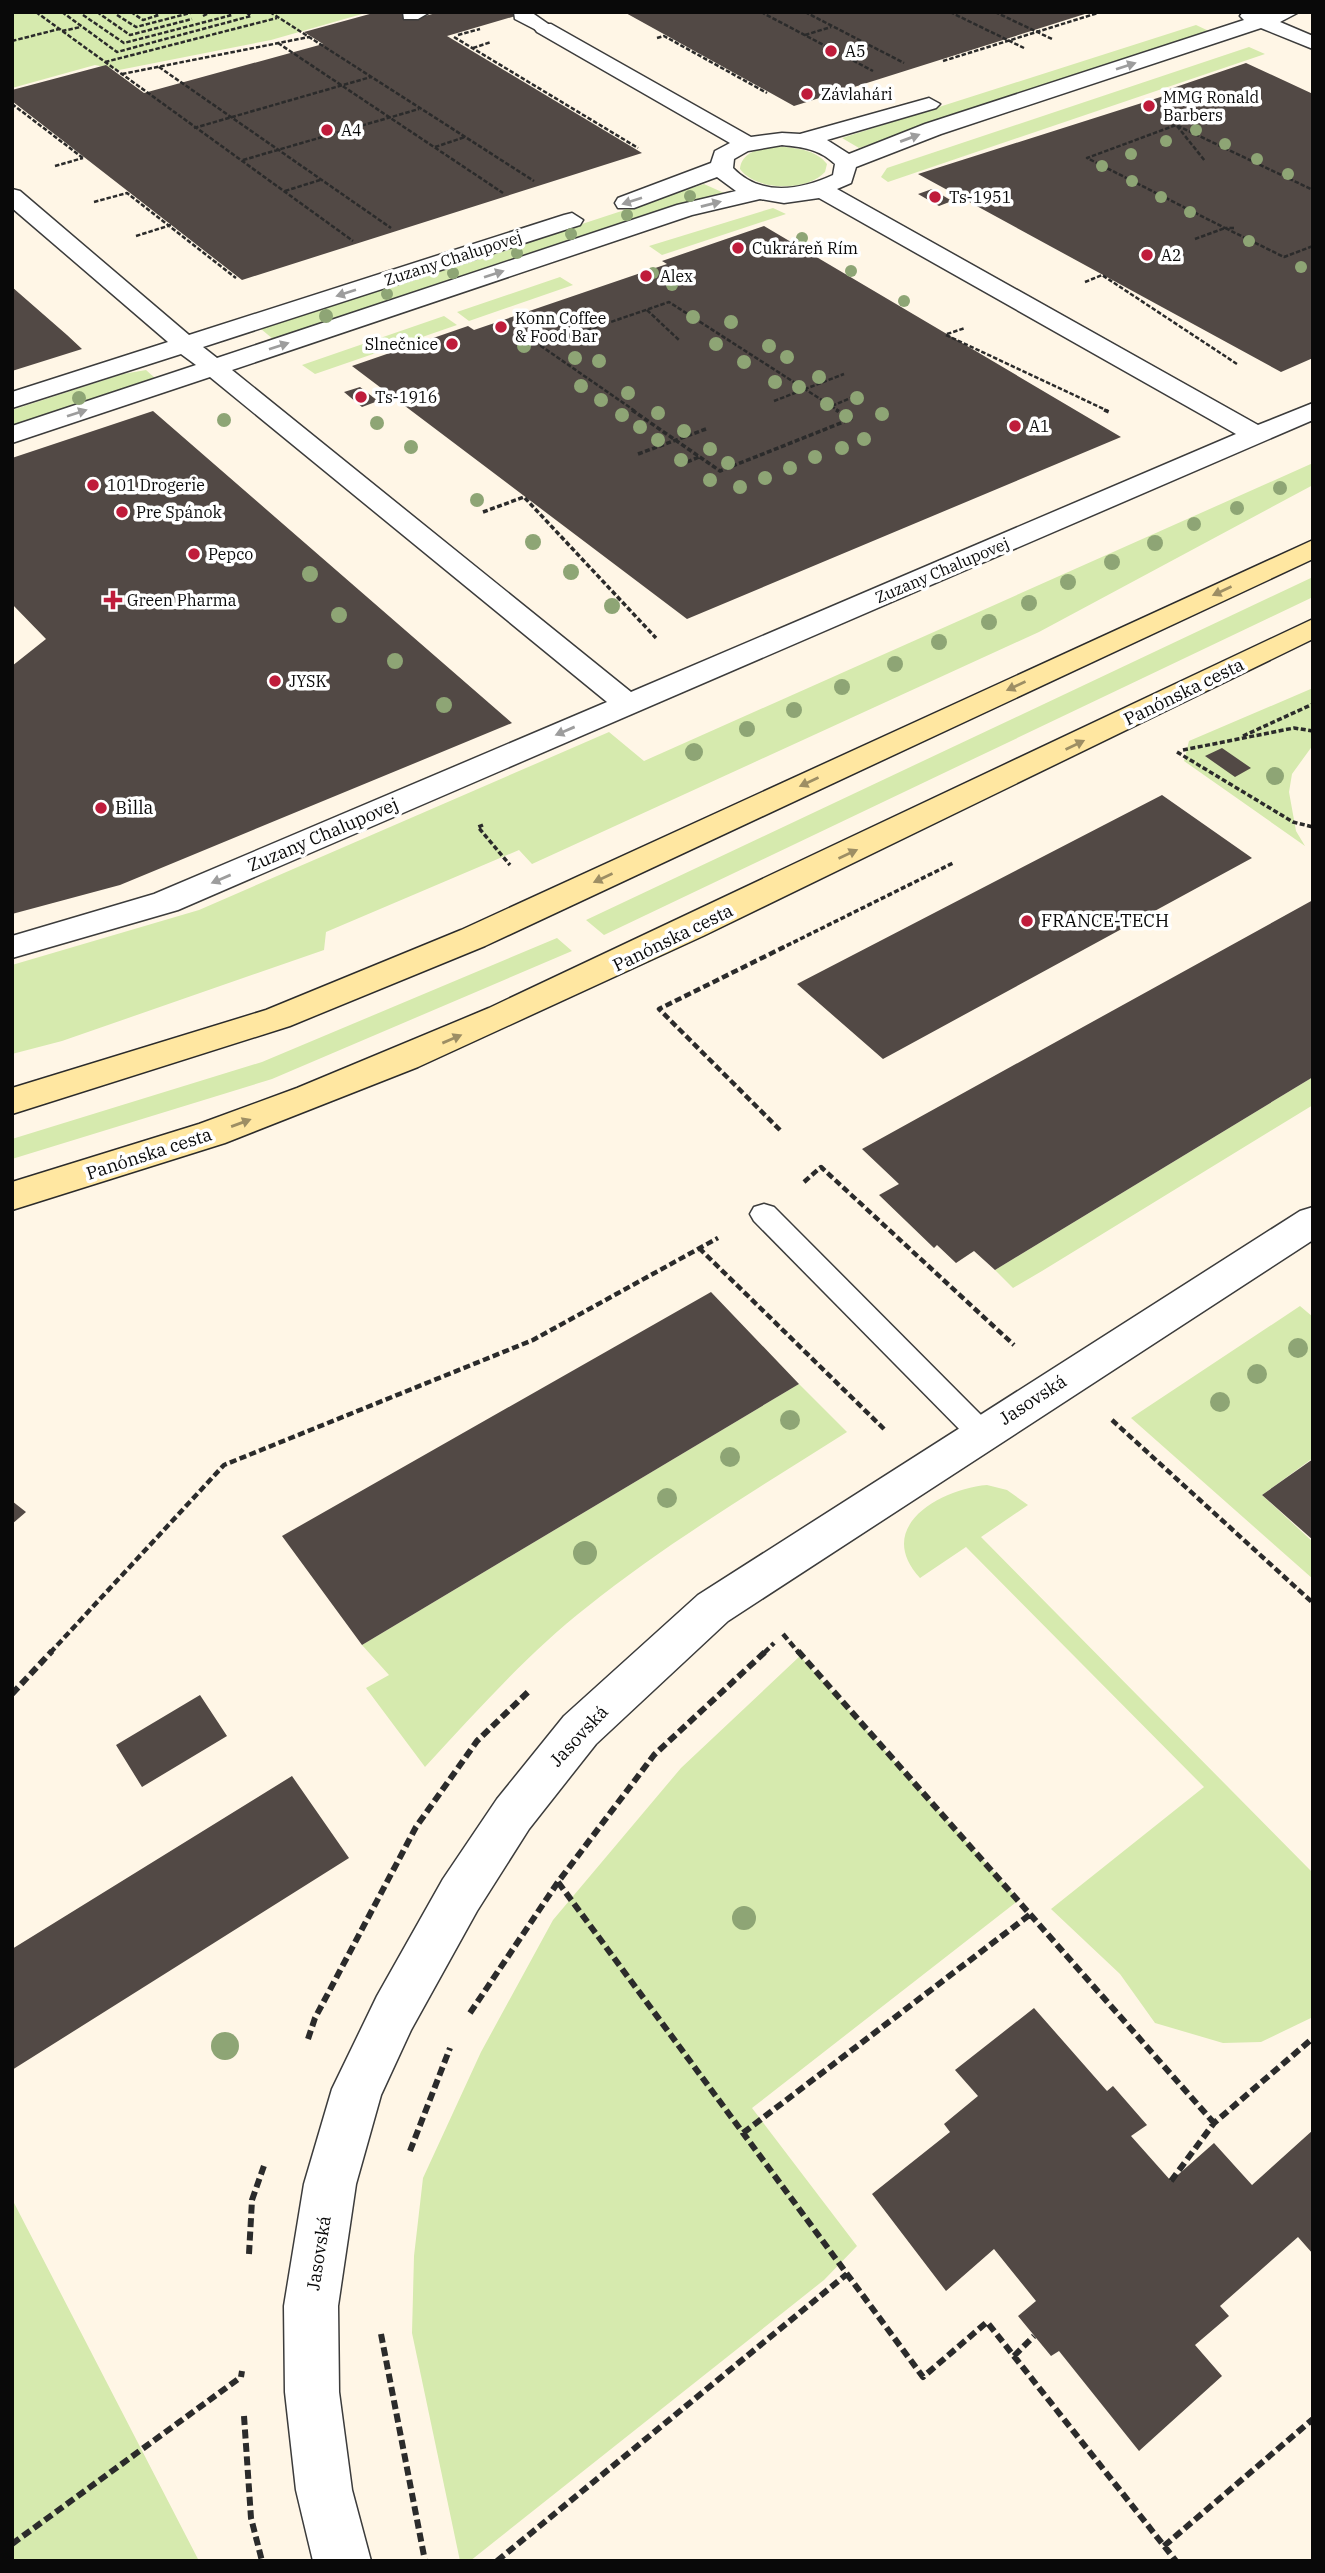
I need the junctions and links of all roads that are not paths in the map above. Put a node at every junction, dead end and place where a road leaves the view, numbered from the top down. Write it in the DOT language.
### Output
graph roads {
  1 [pos="1241,12"];
  2 [pos="1290,12"];
  3 [pos="522,15"];
  4 [pos="1263,22"];
  5 [pos="1313,43"];
  6 [pos="955,95"];
  7 [pos="802,140"];
  8 [pos="745,143"];
  9 [pos="846,163"];
  10 [pos="719,168"];
  11 [pos="822,190"];
  12 [pos="760,192"];
  13 [pos="12,196"];
  14 [pos="186,345"];
  15 [pos="214,367"];
  16 [pos="12,400"];
  17 [pos="1313,411"];
  18 [pos="12,435"];
  19 [pos="1256,435"];
  20 [pos="1313,548"];
  21 [pos="1313,628"];
  22 [pos="628,704"];
  23 [pos="12,947"];
  24 [pos="12,1101"];
  25 [pos="12,1196"];
  26 [pos="764,1214"];
  27 [pos="1313,1222"];
  28 [pos="982,1434"];
  29 [pos="342,2561"];
  1 -- 4 [label="street"];
  2 -- 4 [label="street"];
  3 -- 8 [label="street"];
  4 -- 5 [label="street"];
  9 -- 4 [label="street, one-way"];
  6 -- 7 [label="street"];
  7 -- 8 [label="street"];
  7 -- 9 [label="street"];
  8 -- 10 [label="street, Zuzany Chalupovej"];
  9 -- 11 [label="street"];
  10 -- 12 [label="street, Zuzany Chalupovej"];
  10 -- 14 [label="street, Zuzany Chalupovej, one-way"];
  11 -- 12 [label="street, Zuzany Chalupovej"];
  11 -- 19 [label="street"];
  15 -- 12 [label="street, Zuzany Chalupovej, one-way"];
  13 -- 14 [label="street"];
  14 -- 15 [label="street"];
  14 -- 16 [label="street, Zuzany Chalupovej"];
  18 -- 15 [label="street, Zuzany Chalupovej, one-way"];
  15 -- 22 [label="street"];
  17 -- 19 [label="street, Zuzany Chalupovej"];
  19 -- 22 [label="street, Zuzany Chalupovej"];
  20 -- 24 [label="main road, one-way"];
  25 -- 21 [label="main road, Panónska cesta, one-way"];
  22 -- 23 [label="street, Zuzany Chalupovej, one-way"];
  26 -- 28 [label="lane"];
  27 -- 28 [label="street, Jasovská"];
  28 -- 29 [label="street, Jasovská"];
}
